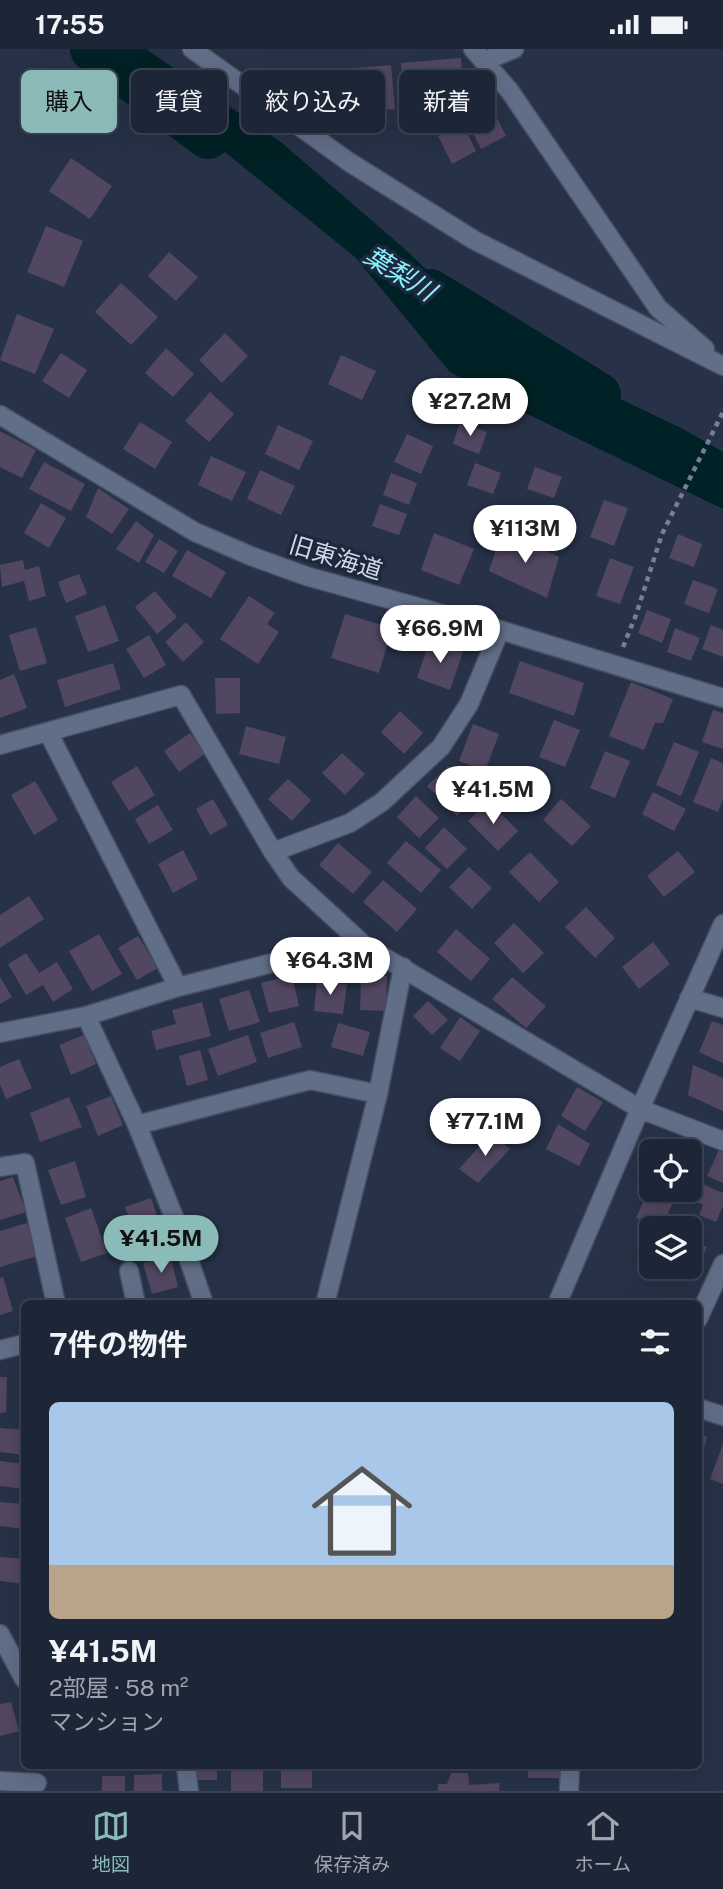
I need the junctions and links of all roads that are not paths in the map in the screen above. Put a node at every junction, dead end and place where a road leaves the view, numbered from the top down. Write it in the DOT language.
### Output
graph roads {
  1 [pos="192,49"];
  2 [pos="514,49"];
  3 [pos="478,55"];
  4 [pos="723,366"];
  5 [pos="0,415"];
  6 [pos="500,630"];
  7 [pos="723,698"];
  8 [pos="48,732"];
  9 [pos="0,745"];
  10 [pos="273,852"];
  11 [pos="723,924"];
  12 [pos="365,946"];
  13 [pos="403,967"];
  14 [pos="178,987"];
  15 [pos="689,997"];
  16 [pos="723,1007"];
  17 [pos="86,1016"];
  18 [pos="0,1033"];
  19 [pos="378,1094"];
  20 [pos="640,1109"];
  21 [pos="137,1125"];
  22 [pos="723,1141"];
  23 [pos="0,1167"];
  24 [pos="129,1271"];
  25 [pos="721,1273"];
  26 [pos="55,1300"];
  27 [pos="135,1300"];
  28 [pos="203,1300"];
  29 [pos="326,1300"];
  30 [pos="559,1300"];
  31 [pos="702,1311"];
  32 [pos="21,1345"];
  33 [pos="0,1350"];
  34 [pos="702,1409"];
  35 [pos="723,1416"];
  36 [pos="0,1634"];
  37 [pos="21,1673"];
  38 [pos="186,1769"];
  39 [pos="570,1769"];
  40 [pos="0,1781"];
  41 [pos="37,1783"];
  42 [pos="188,1791"];
  43 [pos="569,1791"];
  1 -- 4 [label="street"];
  2 -- 3 [label="street"];
  3 -- 4 [label="street"];
  5 -- 6 [label="street, 旧東海道"];
  6 -- 7 [label="street, 旧東海道"];
  6 -- 10 [label="street"];
  8 -- 9 [label="street"];
  8 -- 10 [label="street"];
  8 -- 14 [label="street"];
  10 -- 12 [label="street"];
  11 -- 15 [label="street"];
  12 -- 13 [label="street"];
  12 -- 14 [label="street"];
  13 -- 19 [label="street"];
  13 -- 20 [label="street"];
  14 -- 17 [label="street"];
  15 -- 16 [label="street"];
  15 -- 20 [label="street"];
  17 -- 18 [label="street"];
  17 -- 21 [label="street"];
  19 -- 21 [label="street"];
  19 -- 29 [label="street"];
  20 -- 22 [label="street"];
  20 -- 30 [label="street"];
  21 -- 28 [label="street"];
  23 -- 26 [label="street"];
  24 -- 27 [label="street"];
  25 -- 31 [label="street"];
  32 -- 33 [label="street"];
  34 -- 35 [label="street"];
  36 -- 37 [label="street"];
  38 -- 42 [label="street"];
  39 -- 43 [label="street"];
  40 -- 41 [label="street"];
}
